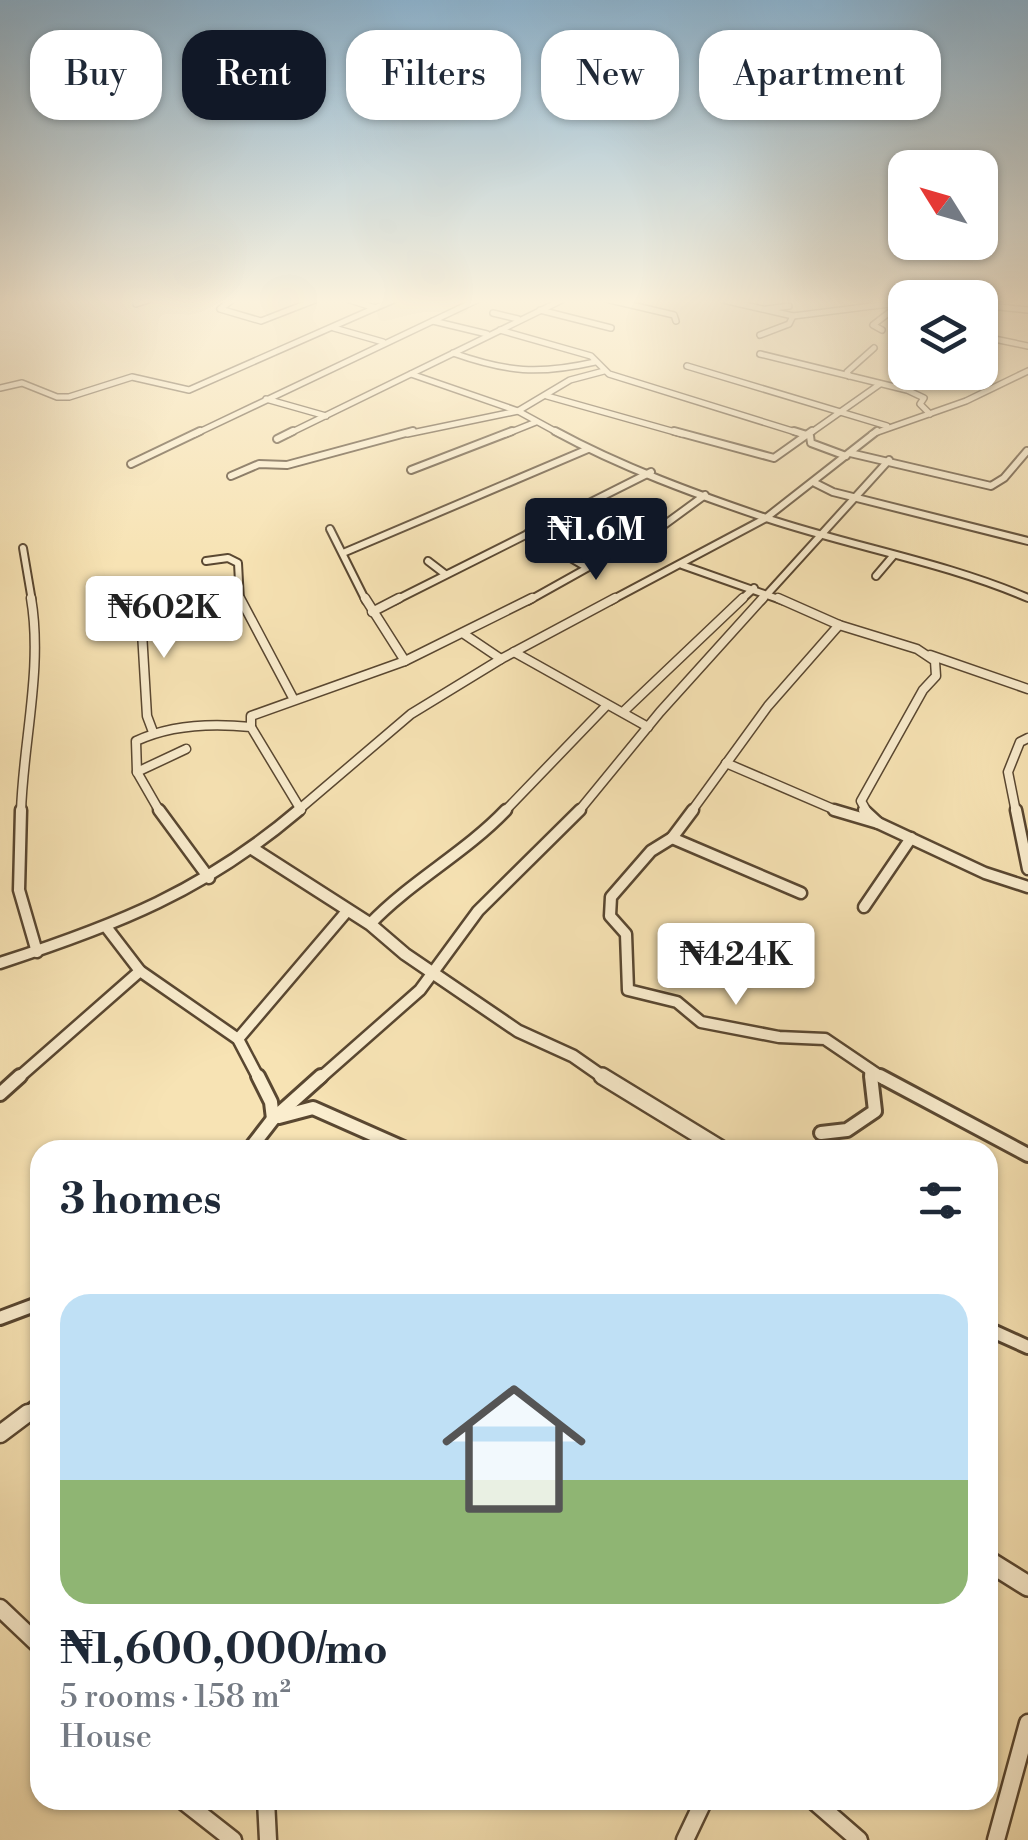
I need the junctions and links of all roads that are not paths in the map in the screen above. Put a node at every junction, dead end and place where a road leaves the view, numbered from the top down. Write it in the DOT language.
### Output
graph roads {
  1 [pos="29,386"];
  2 [pos="104,386"];
  3 [pos="171,386"];
  4 [pos="198,386"];
  5 [pos="290,386"];
  6 [pos="387,386"];
  7 [pos="446,386"];
  8 [pos="561,386"];
  9 [pos="649,386"];
  10 [pos="755,386"];
  11 [pos="877,386"];
  12 [pos="886,386"];
  13 [pos="993,386"];
  14 [pos="546,396"];
  15 [pos="264,398"];
  16 [pos="518,410"];
  17 [pos="842,411"];
  18 [pos="930,414"];
  19 [pos="327,416"];
  20 [pos="536,422"];
  21 [pos="887,426"];
  22 [pos="810,436"];
  23 [pos="278,439"];
  24 [pos="588,449"];
  25 [pos="1026,452"];
  26 [pos="848,455"];
  27 [pos="889,460"];
  28 [pos="131,464"];
  29 [pos="412,470"];
  30 [pos="651,472"];
  31 [pos="231,476"];
  32 [pos="815,482"];
  33 [pos="704,495"];
  34 [pos="859,497"];
  35 [pos="766,518"];
  36 [pos="330,529"];
  37 [pos="528,533"];
  38 [pos="825,533"];
  39 [pos="1028,541"];
  40 [pos="23,548"];
  41 [pos="342,553"];
  42 [pos="894,556"];
  43 [pos="206,560"];
  44 [pos="428,561"];
  45 [pos="682,565"];
  46 [pos="586,567"];
  47 [pos="444,574"];
  48 [pos="876,576"];
  49 [pos="754,588"];
  50 [pos="769,595"];
  51 [pos="1028,598"];
  52 [pos="140,599"];
  53 [pos="372,612"];
  54 [pos="839,626"];
  55 [pos="464,634"];
  56 [pos="514,652"];
  57 [pos="929,656"];
  58 [pos="502,659"];
  59 [pos="405,662"];
  60 [pos="1028,689"];
  61 [pos="293,698"];
  62 [pos="607,704"];
  63 [pos="622,712"];
  64 [pos="251,727"];
  65 [pos="648,727"];
  66 [pos="152,732"];
  67 [pos="1028,738"];
  68 [pos="186,749"];
  69 [pos="726,763"];
  70 [pos="137,772"];
  71 [pos="1028,786"];
  72 [pos="1015,790"];
  73 [pos="300,810"];
  74 [pos="878,824"];
  75 [pos="672,838"];
  76 [pos="912,838"];
  77 [pos="1025,846"];
  78 [pos="253,849"];
  79 [pos="1028,870"];
  80 [pos="209,878"];
  81 [pos="1028,888"];
  82 [pos="801,893"];
  83 [pos="864,907"];
  84 [pos="348,910"];
  85 [pos="370,924"];
  86 [pos="108,928"];
  87 [pos="38,952"];
  88 [pos="0,962"];
  89 [pos="140,971"];
  90 [pos="433,972"];
  91 [pos="238,1039"];
  92 [pos="870,1070"];
  93 [pos="0,1094"];
  94 [pos="273,1119"];
  95 [pos="821,1133"];
  96 [pos="257,1140"];
  97 [pos="385,1140"];
  98 [pos="705,1140"];
  99 [pos="1028,1155"];
  100 [pos="30,1307"];
  101 [pos="0,1318"];
  102 [pos="998,1334"];
  103 [pos="1028,1347"];
  104 [pos="30,1412"];
  105 [pos="0,1434"];
  106 [pos="998,1567"];
  107 [pos="1028,1586"];
  108 [pos="0,1608"];
  109 [pos="30,1636"];
  110 [pos="1028,1723"];
  111 [pos="195,1810"];
  112 [pos="266,1810"];
  113 [pos="699,1810"];
  114 [pos="824,1810"];
  115 [pos="233,1840"];
  116 [pos="268,1840"];
  117 [pos="685,1840"];
  118 [pos="859,1840"];
  119 [pos="996,1840"];
  1 -- 2 [label="street"];
  3 -- 4 [label="street"];
  5 -- 15 [label="street"];
  6 -- 19 [label="street"];
  7 -- 16 [label="street"];
  8 -- 14 [label="street"];
  9 -- 22 [label="street"];
  10 -- 17 [label="street"];
  11 -- 17 [label="street"];
  12 -- 18 [label="street"];
  13 -- 18 [label="street"];
  14 -- 16 [label="street"];
  14 -- 22 [label="street"];
  15 -- 19 [label="street"];
  15 -- 28 [label="street"];
  16 -- 20 [label="street"];
  16 -- 31 [label="street"];
  17 -- 21 [label="street"];
  17 -- 22 [label="street"];
  18 -- 21 [label="street"];
  19 -- 23 [label="street"];
  20 -- 24 [label="street"];
  20 -- 29 [label="street"];
  21 -- 26 [label="street"];
  22 -- 26 [label="street"];
  24 -- 30 [label="street"];
  24 -- 41 [label="street"];
  25 -- 27 [label="street"];
  26 -- 27 [label="street"];
  26 -- 32 [label="street"];
  27 -- 34 [label="street"];
  30 -- 33 [label="street"];
  30 -- 37 [label="street"];
  32 -- 34 [label="street"];
  32 -- 35 [label="street"];
  33 -- 35 [label="street"];
  33 -- 46 [label="street"];
  34 -- 38 [label="street"];
  34 -- 39 [label="street"];
  35 -- 38 [label="street"];
  35 -- 45 [label="street"];
  36 -- 41 [label="street"];
  37 -- 46 [label="street"];
  37 -- 47 [label="street"];
  38 -- 42 [label="street"];
  38 -- 50 [label="street"];
  40 -- 87 [label="street"];
  41 -- 53 [label="street"];
  42 -- 48 [label="street"];
  42 -- 51 [label="street"];
  43 -- 61 [label="street"];
  44 -- 47 [label="street"];
  45 -- 49 [label="street"];
  45 -- 56 [label="street"];
  46 -- 55 [label="street"];
  47 -- 53 [label="street"];
  49 -- 50 [label="street"];
  49 -- 63 [label="street"];
  50 -- 54 [label="street"];
  50 -- 65 [label="street"];
  52 -- 66 [label="street"];
  53 -- 59 [label="street"];
  54 -- 57 [label="street"];
  54 -- 69 [label="street"];
  55 -- 58 [label="street"];
  55 -- 59 [label="street"];
  56 -- 58 [label="street"];
  56 -- 62 [label="street"];
  57 -- 60 [label="street"];
  57 -- 74 [label="street"];
  58 -- 73 [label="street"];
  59 -- 61 [label="street"];
  61 -- 64 [label="street"];
  62 -- 63 [label="street"];
  62 -- 85 [label="street"];
  63 -- 65 [label="street"];
  64 -- 66 [label="street"];
  64 -- 73 [label="street"];
  65 -- 90 [label="street"];
  66 -- 70 [label="street"];
  67 -- 72 [label="street"];
  68 -- 70 [label="street"];
  69 -- 74 [label="street"];
  69 -- 75 [label="street"];
  70 -- 80 [label="street"];
  71 -- 72 [label="street"];
  72 -- 77 [label="street"];
  73 -- 78 [label="street"];
  74 -- 76 [label="street"];
  75 -- 82 [label="street"];
  75 -- 92 [label="street"];
  76 -- 81 [label="street"];
  76 -- 83 [label="street"];
  77 -- 79 [label="street"];
  78 -- 80 [label="street"];
  78 -- 84 [label="street"];
  80 -- 86 [label="street"];
  84 -- 85 [label="street"];
  84 -- 91 [label="street"];
  85 -- 90 [label="street"];
  86 -- 87 [label="street"];
  86 -- 89 [label="street"];
  87 -- 88 [label="street"];
  89 -- 91 [label="street"];
  89 -- 93 [label="street"];
  90 -- 94 [label="street"];
  90 -- 98 [label="street"];
  91 -- 94 [label="street"];
  92 -- 95 [label="street"];
  92 -- 99 [label="street"];
  94 -- 96 [label="street"];
  94 -- 97 [label="street"];
  100 -- 101 [label="street"];
  102 -- 103 [label="street"];
  104 -- 105 [label="street"];
  106 -- 107 [label="street"];
  108 -- 109 [label="street"];
  110 -- 119 [label="street"];
  111 -- 115 [label="street"];
  112 -- 116 [label="street"];
  113 -- 117 [label="street"];
  114 -- 118 [label="street"];
}
